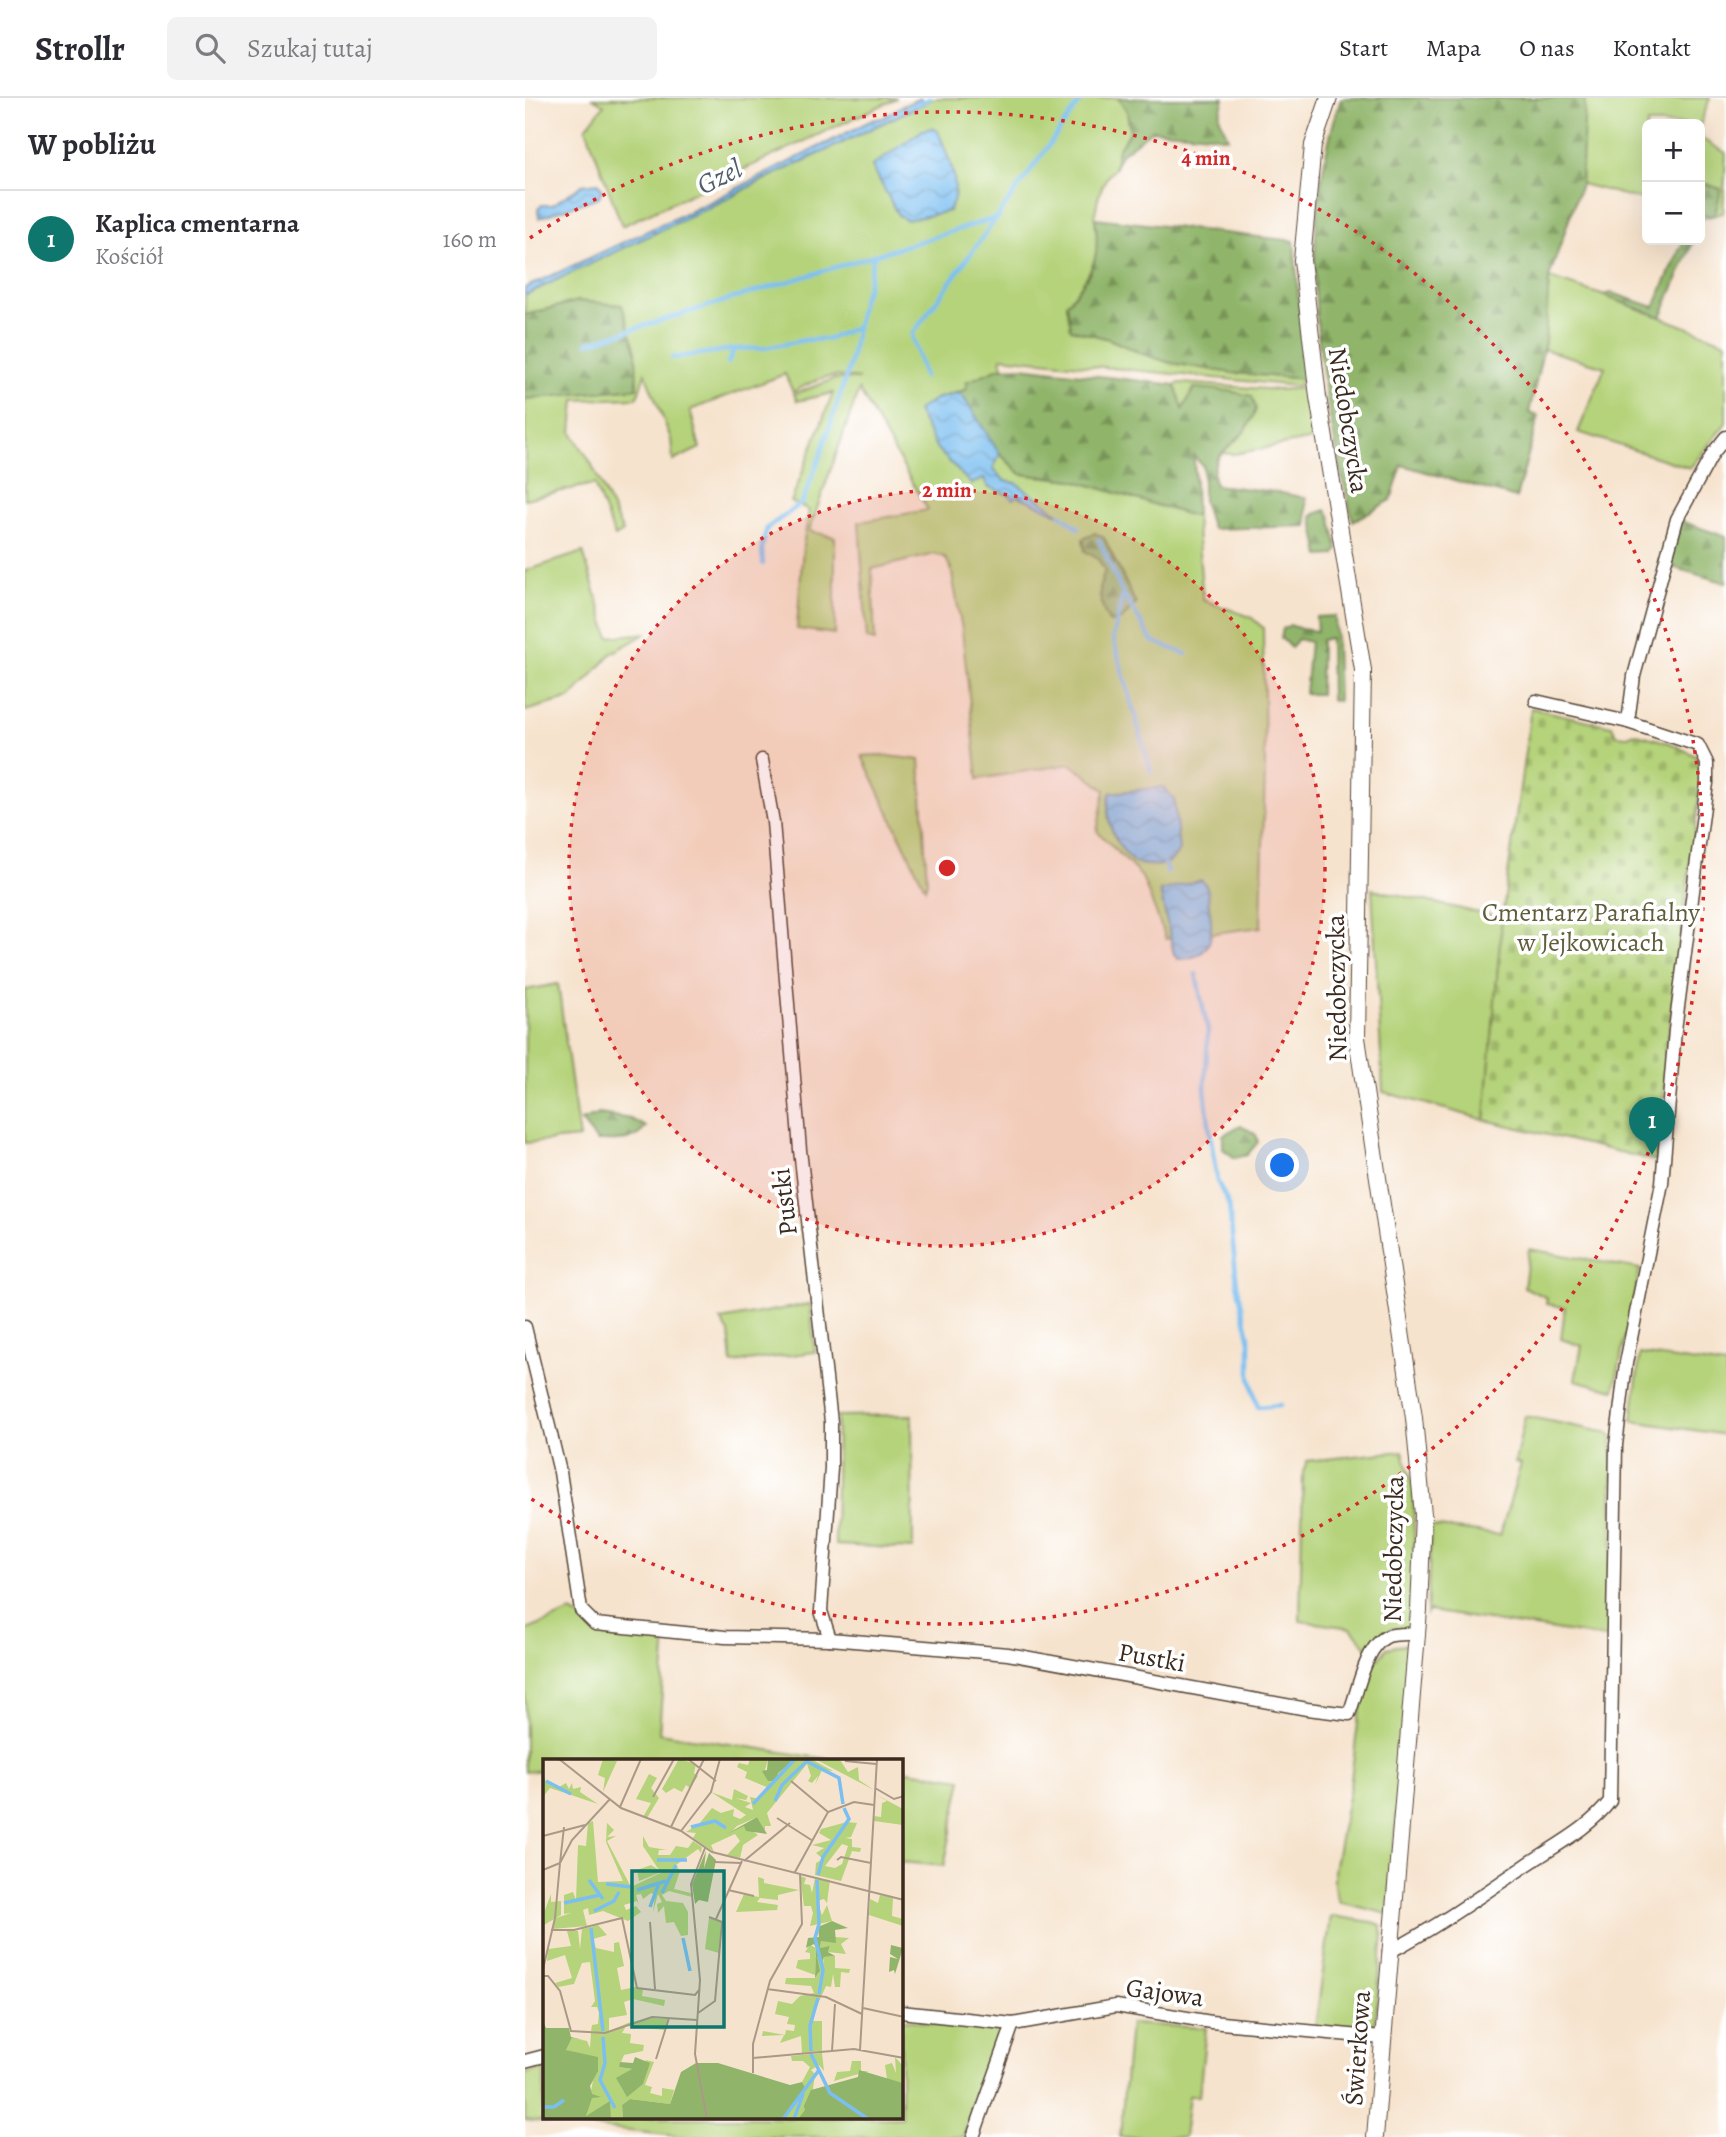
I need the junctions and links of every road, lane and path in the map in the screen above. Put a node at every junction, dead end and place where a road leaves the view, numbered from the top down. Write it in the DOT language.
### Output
graph roads {
  1 [pos="1329,98"];
  2 [pos="1726,437"];
  3 [pos="1537,701"];
  4 [pos="1628,722"];
  5 [pos="762,760"];
  6 [pos="525,1327"];
  7 [pos="1416,1634"];
  8 [pos="830,1639"];
  9 [pos="1388,1957"];
  10 [pos="903,2012"];
  11 [pos="1013,2024"];
  12 [pos="1382,2038"];
  13 [pos="543,2056"];
  14 [pos="525,2061"];
  15 [pos="973,2137"];
  16 [pos="1375,2137"];
  1 -- 7 [label="street, Niedobczycka"];
  2 -- 4 [label="street"];
  3 -- 4 [label="street"];
  4 -- 9 [label="street"];
  5 -- 8 [label="street, Pustki"];
  6 -- 8 [label="street, Pustki"];
  7 -- 8 [label="street, Pustki"];
  7 -- 9 [label="street, Niedobczycka"];
  9 -- 12 [label="street, Świerkowa"];
  10 -- 11 [label="street, Gajowa"];
  11 -- 12 [label="street, Gajowa"];
  11 -- 15 [label="street"];
  12 -- 16 [label="street, Świerkowa"];
  13 -- 14 [label="street"];
}
